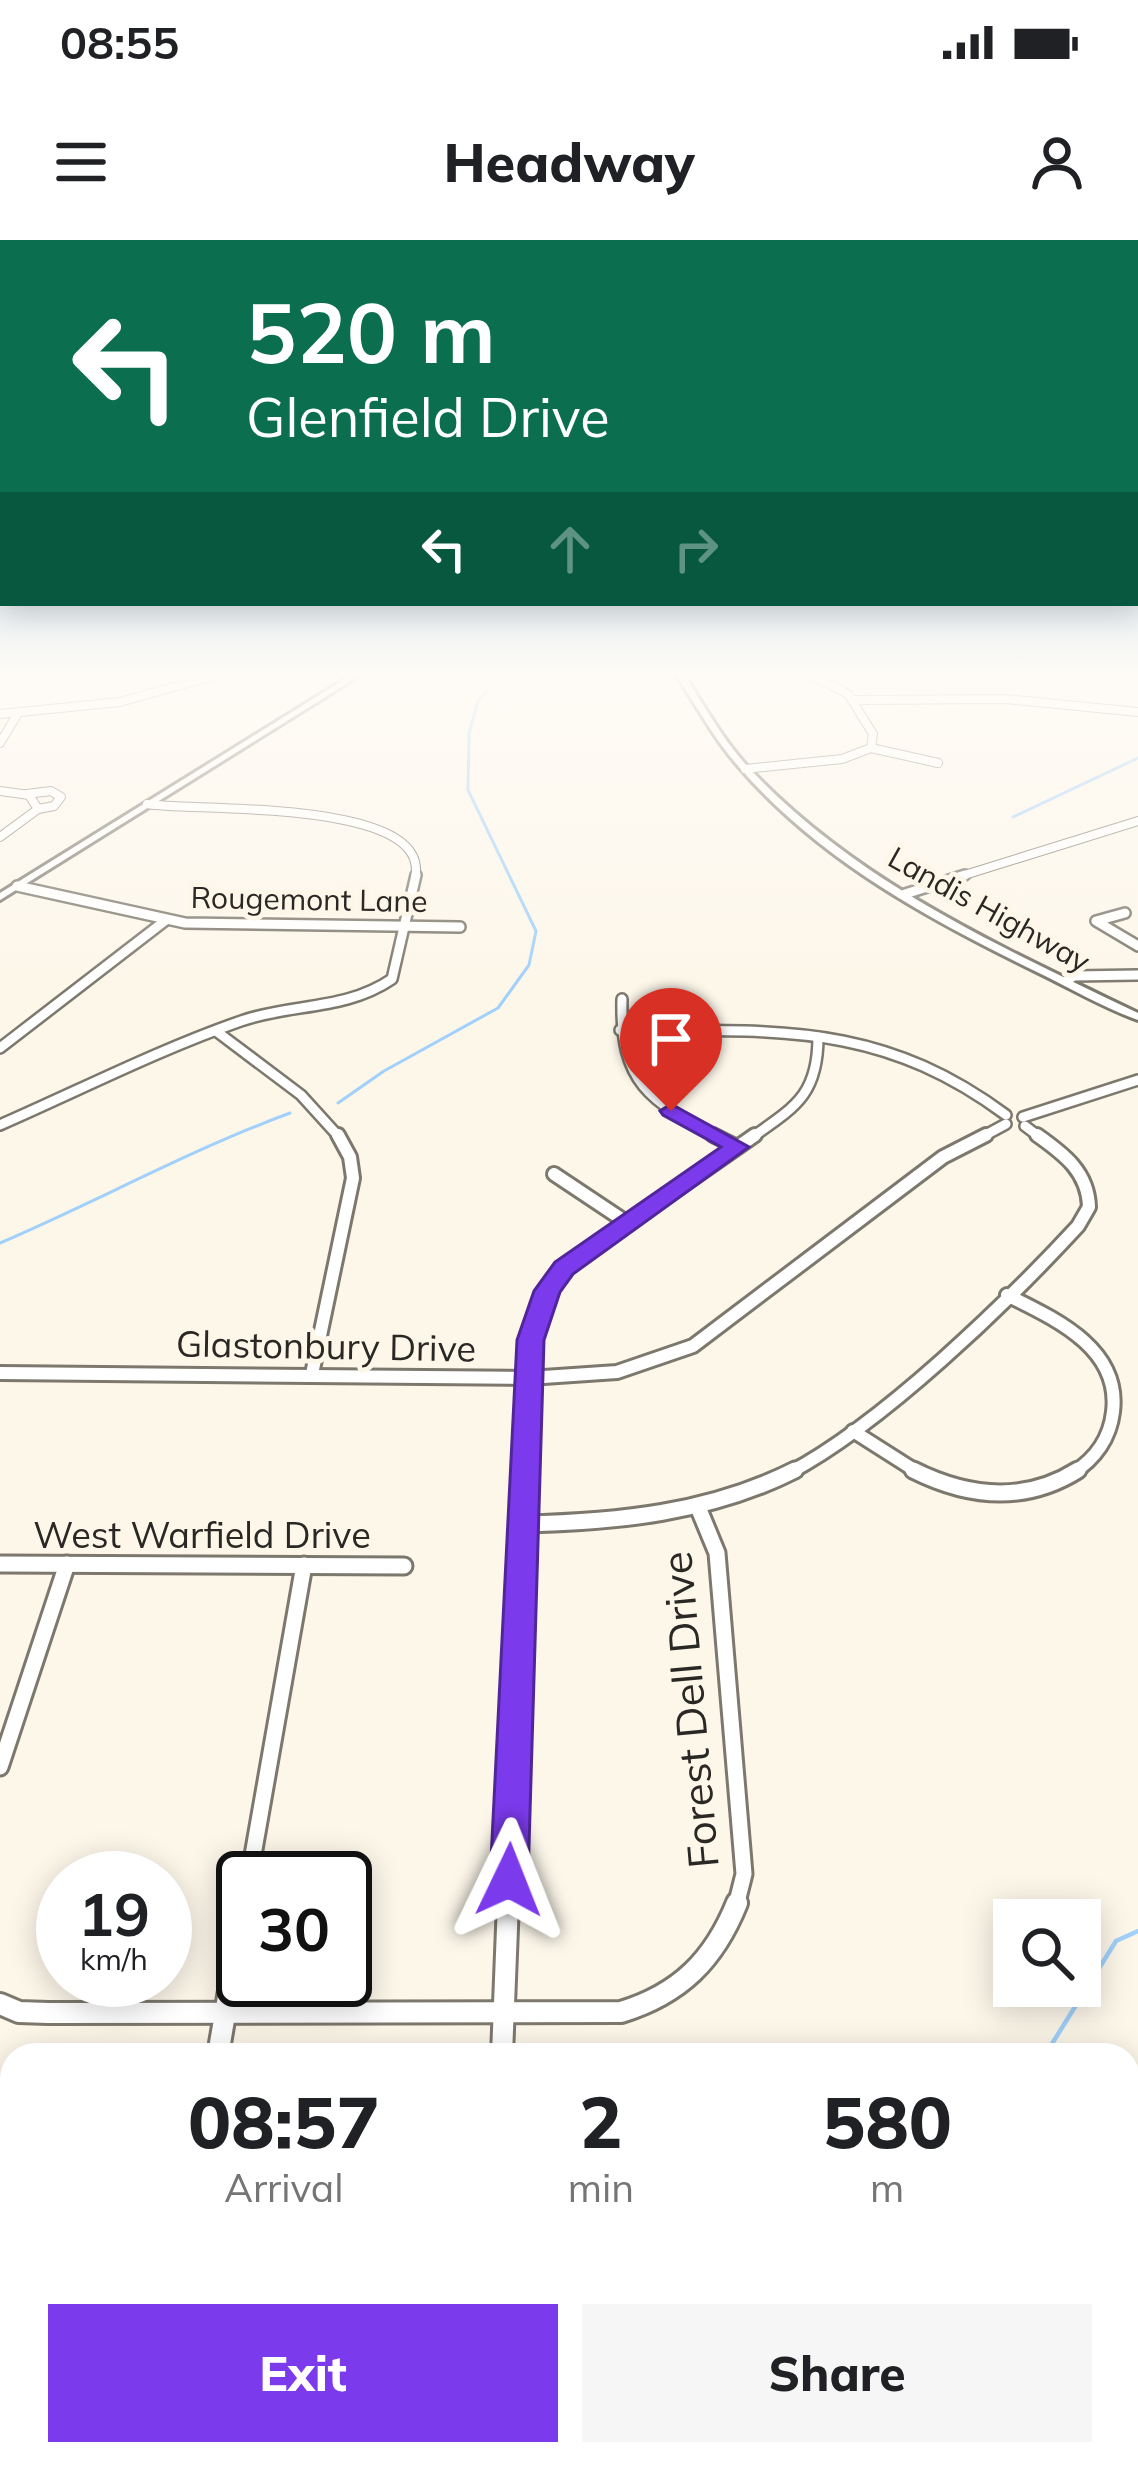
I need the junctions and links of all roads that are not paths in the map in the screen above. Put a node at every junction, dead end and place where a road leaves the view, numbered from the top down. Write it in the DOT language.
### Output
graph roads {
  1 [pos="186,780"];
  2 [pos="757,780"];
  3 [pos="0,791"];
  4 [pos="25,794"];
  5 [pos="147,804"];
  6 [pos="38,809"];
  7 [pos="1138,821"];
  8 [pos="0,837"];
  9 [pos="17,886"];
  10 [pos="905,894"];
  11 [pos="0,897"];
  12 [pos="1125,913"];
  13 [pos="166,920"];
  14 [pos="404,926"];
  15 [pos="460,927"];
  16 [pos="1138,946"];
  17 [pos="1138,975"];
  18 [pos="1066,981"];
  19 [pos="622,999"];
  20 [pos="1138,1017"];
  21 [pos="620,1030"];
  22 [pos="216,1031"];
  23 [pos="818,1037"];
  24 [pos="0,1048"];
  25 [pos="1138,1081"];
  26 [pos="0,1109"];
  27 [pos="13,1120"];
  28 [pos="1006,1120"];
  29 [pos="1024,1121"];
  30 [pos="0,1125"];
  31 [pos="737,1147"];
  32 [pos="554,1174"];
  33 [pos="626,1222"];
  34 [pos="1007,1295"];
  35 [pos="0,1373"];
  36 [pos="312,1375"];
  37 [pos="529,1378"];
  38 [pos="853,1431"];
  39 [pos="698,1508"];
  40 [pos="523,1524"];
  41 [pos="0,1564"];
  42 [pos="67,1564"];
  43 [pos="304,1564"];
  44 [pos="404,1566"];
  45 [pos="0,1767"];
  46 [pos="253,1851"];
  47 [pos="0,2004"];
  48 [pos="226,2007"];
  49 [pos="225,2012"];
  50 [pos="503,2014"];
  51 [pos="220,2043"];
  52 [pos="502,2043"];
  1 -- 5 [label="main road"];
  2 -- 10 [label="main road, Landis Highway"];
  3 -- 4 [label="street"];
  4 -- 6 [label="street"];
  4 -- 6 [label="street"];
  5 -- 9 [label="main road"];
  5 -- 14 [label="street"];
  6 -- 8 [label="street"];
  7 -- 10 [label="street"];
  9 -- 11 [label="main road"];
  9 -- 13 [label="street, Rougemont Lane"];
  10 -- 18 [label="main road, Landis Highway"];
  12 -- 16 [label="street"];
  13 -- 14 [label="street, Rougemont Lane"];
  13 -- 24 [label="street"];
  14 -- 15 [label="street, Rougemont Lane"];
  14 -- 22 [label="street"];
  17 -- 18 [label="street"];
  18 -- 20 [label="main road, Landis Highway"];
  19 -- 21 [label="street"];
  21 -- 23 [label="street"];
  21 -- 31 [label="street"];
  22 -- 27 [label="street"];
  22 -- 36 [label="street"];
  23 -- 28 [label="street"];
  23 -- 31 [label="street"];
  25 -- 29 [label="street"];
  26 -- 27 [label="street"];
  27 -- 30 [label="street"];
  28 -- 29 [label="street"];
  28 -- 37 [label="street, Glastonbury Drive"];
  29 -- 34 [label="street"];
  31 -- 33 [label="street"];
  32 -- 33 [label="street"];
  33 -- 37 [label="street"];
  34 -- 38 [label="street"];
  34 -- 38 [label="street"];
  35 -- 36 [label="street, Glastonbury Drive"];
  36 -- 37 [label="street, Glastonbury Drive"];
  37 -- 40 [label="street"];
  38 -- 39 [label="street"];
  39 -- 40 [label="street"];
  39 -- 50 [label="street, Forest Dell Drive"];
  40 -- 50 [label="street"];
  41 -- 42 [label="street, West Warfield Drive"];
  42 -- 43 [label="street, West Warfield Drive"];
  42 -- 45 [label="street"];
  43 -- 44 [label="street, West Warfield Drive"];
  43 -- 46 [label="street"];
  47 -- 49 [label="street"];
  48 -- 49 [label="street"];
  49 -- 50 [label="street"];
  49 -- 51 [label="street"];
  50 -- 52 [label="street"];
}
